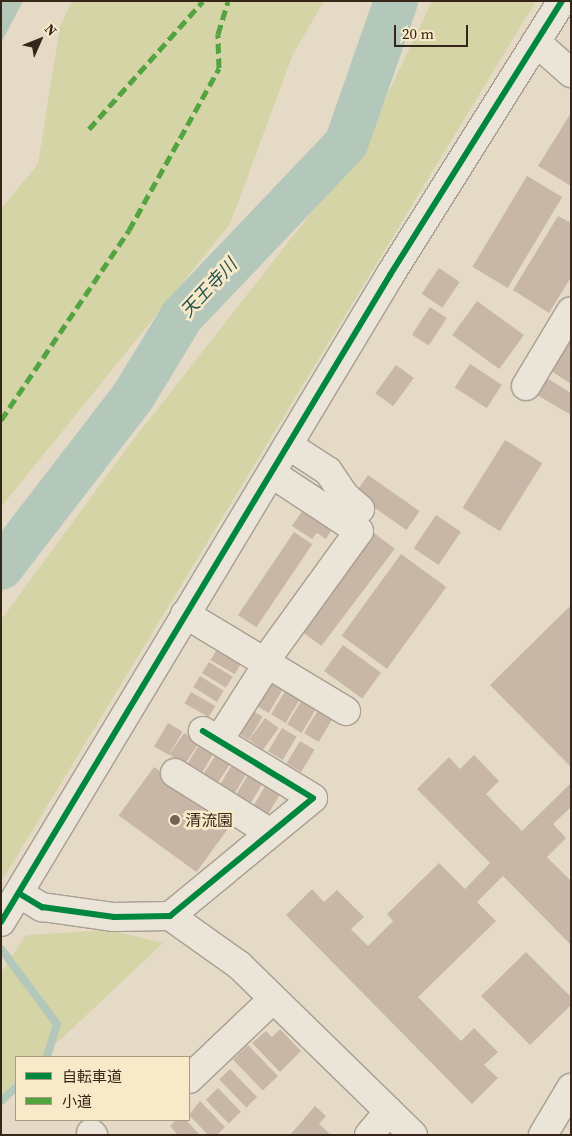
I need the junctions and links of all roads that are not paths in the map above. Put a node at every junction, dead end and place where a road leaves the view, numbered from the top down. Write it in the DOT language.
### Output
graph roads {
  1 [pos="562,1"];
  2 [pos="536,42"];
  3 [pos="571,73"];
  4 [pos="571,311"];
  5 [pos="526,386"];
  6 [pos="288,444"];
  7 [pos="271,473"];
  8 [pos="360,509"];
  9 [pos="185,614"];
  10 [pos="266,662"];
  11 [pos="346,711"];
  12 [pos="175,773"];
  13 [pos="269,832"];
  14 [pos="20,894"];
  15 [pos="170,916"];
  16 [pos="1,922"];
  17 [pos="274,999"];
  18 [pos="190,1078"];
  19 [pos="571,1088"];
  20 [pos="389,1111"];
  21 [pos="368,1135"];
  22 [pos="413,1135"];
  23 [pos="543,1135"];
  1 -- 2 [label="street"];
  2 -- 3 [label="street"];
  2 -- 6 [label="street"];
  4 -- 5 [label="street"];
  6 -- 7 [label="street"];
  6 -- 8 [label="street"];
  7 -- 9 [label="street"];
  7 -- 10 [label="street"];
  9 -- 10 [label="street"];
  9 -- 14 [label="street"];
  10 -- 11 [label="street"];
  10 -- 13 [label="street"];
  12 -- 13 [label="street"];
  13 -- 15 [label="street"];
  14 -- 15 [label="street"];
  14 -- 16 [label="street"];
  15 -- 17 [label="street"];
  17 -- 18 [label="street"];
  17 -- 20 [label="street"];
  19 -- 23 [label="street"];
  20 -- 21 [label="street"];
  20 -- 22 [label="street"];
}
